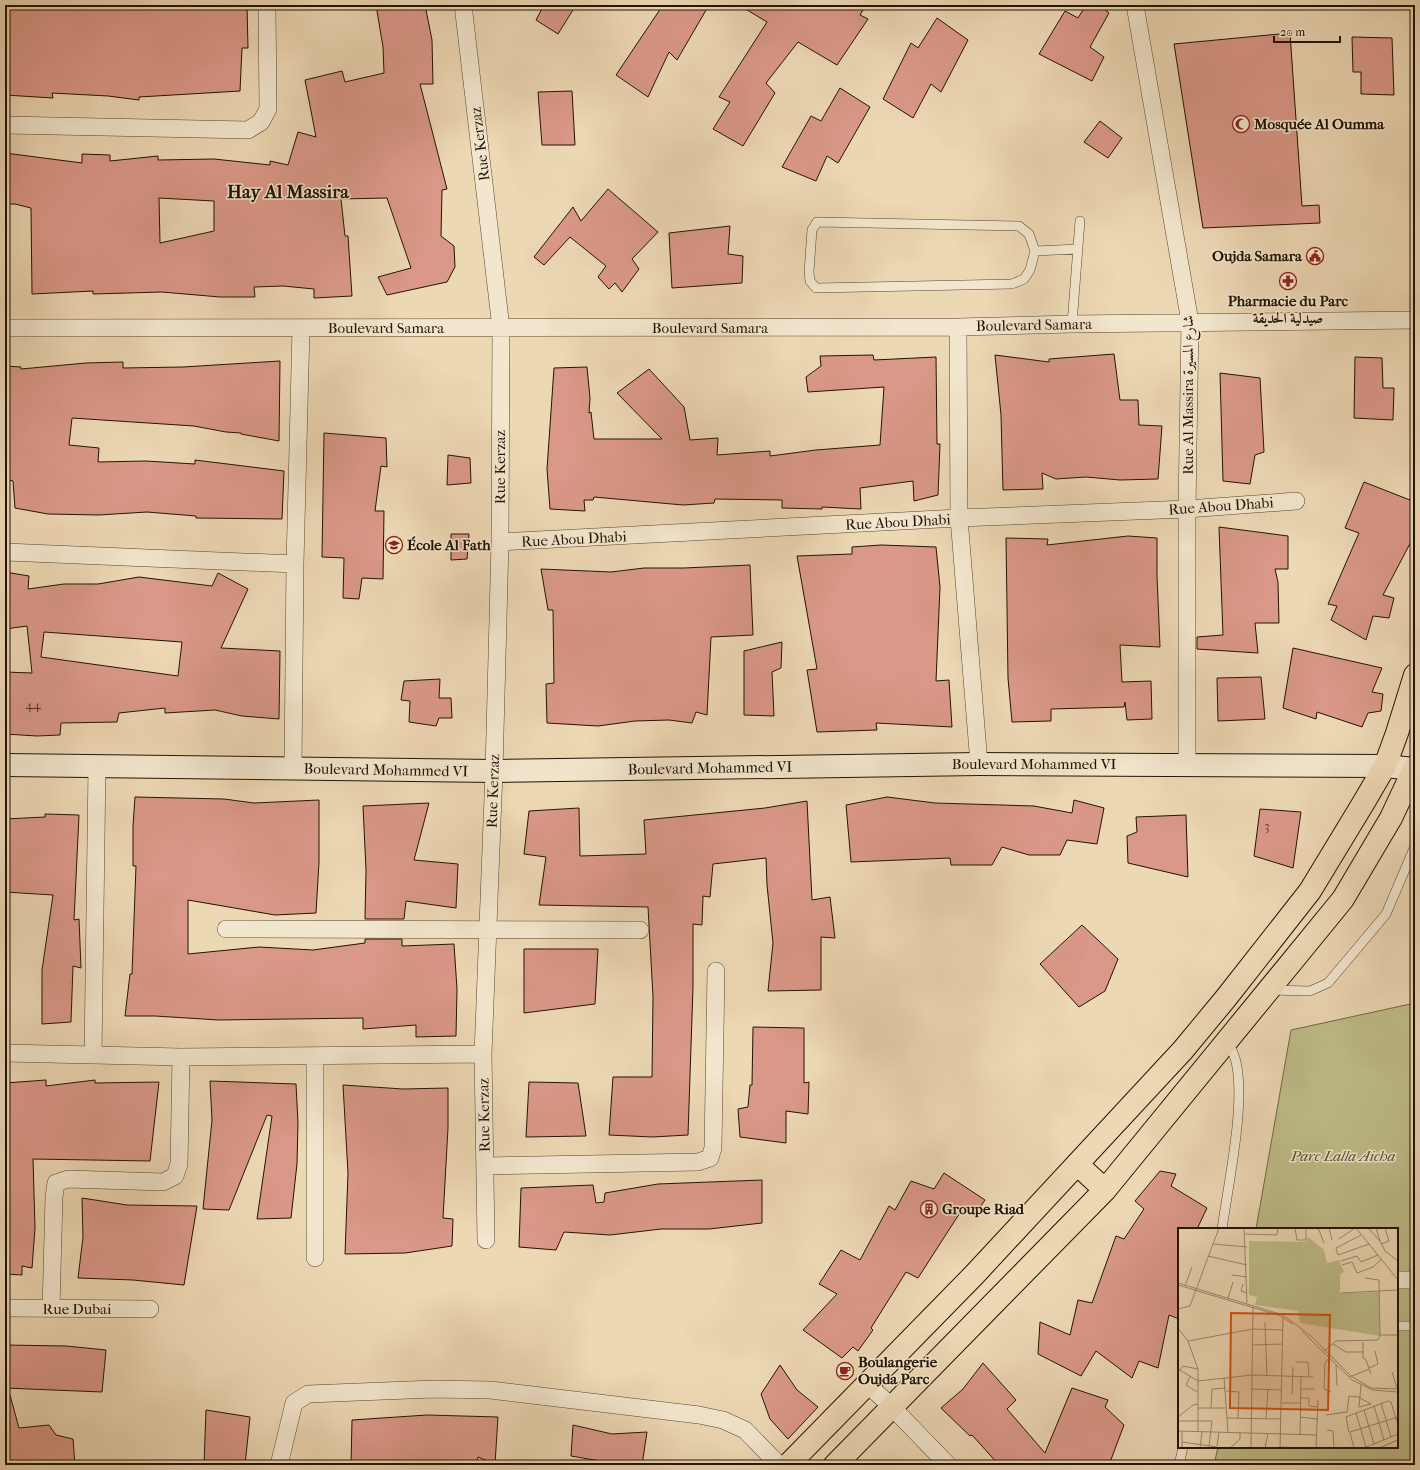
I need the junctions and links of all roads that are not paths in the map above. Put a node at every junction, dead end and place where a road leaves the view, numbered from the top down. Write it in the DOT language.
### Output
graph roads {
  1 [pos="267,5"];
  2 [pos="463,5"];
  3 [pos="1135,5"];
  4 [pos="5,125"];
  5 [pos="1080,221"];
  6 [pos="1078,249"];
  7 [pos="1035,251"];
  8 [pos="1415,320"];
  9 [pos="1190,322"];
  10 [pos="1072,324"];
  11 [pos="958,327"];
  12 [pos="5,328"];
  13 [pos="301,328"];
  14 [pos="501,328"];
  15 [pos="1296,501"];
  16 [pos="1188,509"];
  17 [pos="959,518"];
  18 [pos="500,542"];
  19 [pos="5,552"];
  20 [pos="294,564"];
  21 [pos="1415,675"];
  22 [pos="979,764"];
  23 [pos="5,765"];
  24 [pos="1187,765"];
  25 [pos="97,766"];
  26 [pos="1385,766"];
  27 [pos="293,768"];
  28 [pos="1415,769"];
  29 [pos="494,771"];
  30 [pos="1415,846"];
  31 [pos="226,929"];
  32 [pos="488,929"];
  33 [pos="640,930"];
  34 [pos="716,971"];
  35 [pos="1269,990"];
  36 [pos="1227,1040"];
  37 [pos="1183,1050"];
  38 [pos="5,1053"];
  39 [pos="483,1054"];
  40 [pos="93,1055"];
  41 [pos="181,1057"];
  42 [pos="315,1057"];
  43 [pos="1203,1069"];
  44 [pos="1077,1164"];
  45 [pos="486,1166"];
  46 [pos="1105,1190"];
  47 [pos="1222,1228"];
  48 [pos="486,1240"];
  49 [pos="315,1258"];
  50 [pos="1398,1280"];
  51 [pos="1415,1280"];
  52 [pos="5,1308"];
  53 [pos="51,1309"];
  54 [pos="150,1309"];
  55 [pos="1398,1326"];
  56 [pos="1415,1326"];
  57 [pos="868,1385"];
  58 [pos="892,1406"];
  59 [pos="1183,1448"];
  60 [pos="279,1465"];
  61 [pos="779,1465"];
  62 [pos="788,1465"];
  63 [pos="835,1465"];
  64 [pos="948,1465"];
  65 [pos="1180,1465"];
  1 -- 4 [label="street"];
  2 -- 14 [label="street, Rue Kerzaz"];
  3 -- 9 [label="street, Rue Al Massira شارع المسيرة"];
  5 -- 6 [label="lane"];
  6 -- 7 [label="lane"];
  6 -- 10 [label="lane"];
  7 -- 7 [label="lane"];
  8 -- 9 [label="street, Boulevard Samara"];
  9 -- 10 [label="street, Boulevard Samara"];
  9 -- 16 [label="street, Rue Al Massira شارع المسيرة"];
  10 -- 11 [label="street, Boulevard Samara"];
  11 -- 14 [label="street, Boulevard Samara"];
  11 -- 17 [label="street"];
  12 -- 13 [label="street, Boulevard Samara"];
  13 -- 14 [label="street, Boulevard Samara"];
  13 -- 20 [label="street"];
  14 -- 18 [label="street, Rue Kerzaz"];
  15 -- 16 [label="street, Rue Abou Dhabi"];
  16 -- 17 [label="street, Rue Abou Dhabi"];
  16 -- 24 [label="street, Rue Al Massira شارع المسيرة"];
  17 -- 18 [label="street, Rue Abou Dhabi"];
  17 -- 22 [label="street"];
  18 -- 29 [label="street, Rue Kerzaz"];
  19 -- 20 [label="street"];
  20 -- 27 [label="street"];
  21 -- 26 [label="main road"];
  22 -- 24 [label="street, Boulevard Mohammed VI"];
  22 -- 29 [label="street, Boulevard Mohammed VI"];
  23 -- 25 [label="street, Boulevard Mohammed VI"];
  24 -- 26 [label="street, Boulevard Mohammed VI"];
  25 -- 27 [label="street, Boulevard Mohammed VI"];
  25 -- 40 [label="street"];
  26 -- 28 [label="street, Boulevard Mohammed VI"];
  26 -- 37 [label="main road"];
  27 -- 29 [label="street, Boulevard Mohammed VI"];
  28 -- 35 [label="main road"];
  29 -- 32 [label="street, Rue Kerzaz"];
  30 -- 35 [label="lane"];
  31 -- 32 [label="street"];
  32 -- 33 [label="street"];
  32 -- 39 [label="street, Rue Kerzaz"];
  34 -- 45 [label="street, Rue Kerzaz"];
  35 -- 36 [label="main road"];
  36 -- 43 [label="main road"];
  36 -- 47 [label="lane"];
  37 -- 43 [label="main road"];
  37 -- 44 [label="main road"];
  38 -- 40 [label="street"];
  39 -- 42 [label="street"];
  39 -- 45 [label="street, Rue Kerzaz"];
  40 -- 41 [label="street"];
  41 -- 42 [label="street"];
  41 -- 53 [label="street"];
  42 -- 49 [label="street"];
  43 -- 46 [label="main road"];
  44 -- 46 [label="main road"];
  44 -- 57 [label="main road"];
  45 -- 48 [label="street"];
  46 -- 58 [label="main road"];
  50 -- 51 [label="street"];
  52 -- 53 [label="street, Rue Dubai"];
  53 -- 54 [label="street, Rue Dubai"];
  55 -- 56 [label="lane"];
  57 -- 58 [label="street"];
  57 -- 62 [label="main road"];
  58 -- 63 [label="main road"];
  58 -- 64 [label="street"];
  59 -- 65 [label="lane"];
  60 -- 61 [label="street"];
}
